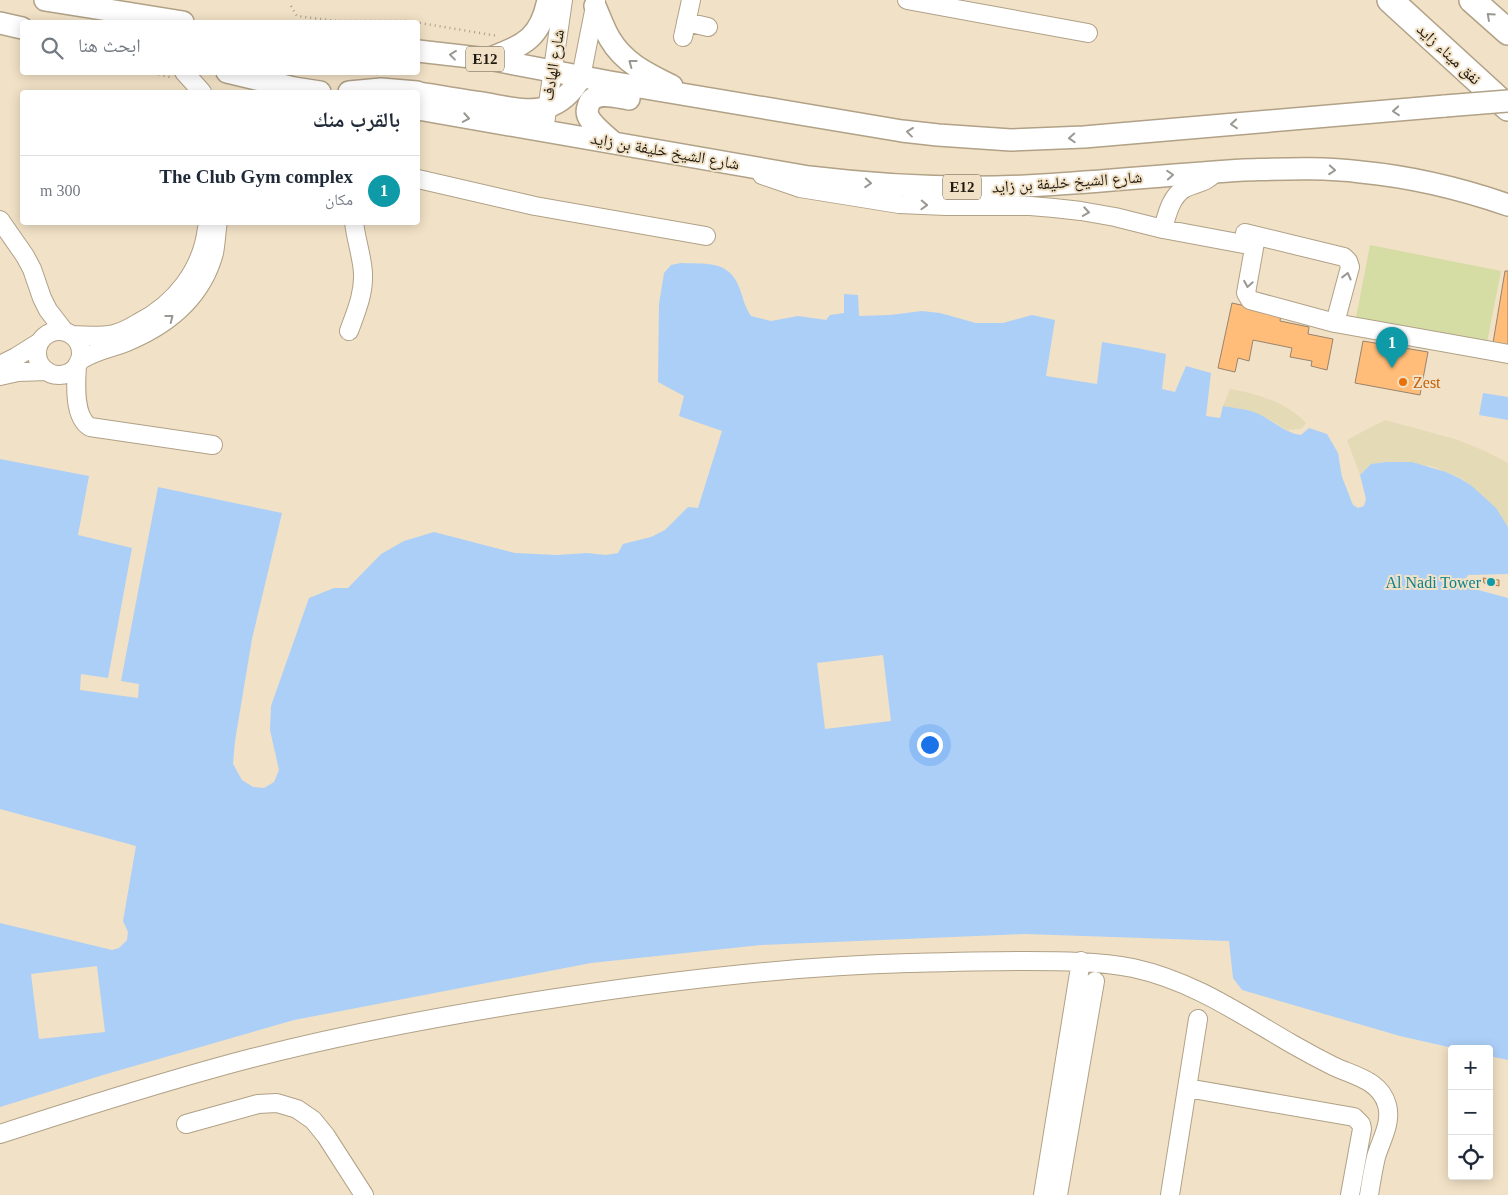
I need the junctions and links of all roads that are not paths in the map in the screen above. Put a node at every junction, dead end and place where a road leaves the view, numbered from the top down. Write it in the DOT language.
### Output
graph roads {
  1 [pos="45,0"];
  2 [pos="118,0"];
  3 [pos="548,0"];
  4 [pos="564,0"];
  5 [pos="691,0"];
  6 [pos="907,0"];
  7 [pos="1390,0"];
  8 [pos="1472,0"];
  9 [pos="596,3"];
  10 [pos="170,20"];
  11 [pos="183,20"];
  12 [pos="0,23"];
  13 [pos="708,27"];
  14 [pos="20,28"];
  15 [pos="1508,32"];
  16 [pos="1088,33"];
  17 [pos="420,51"];
  18 [pos="488,59"];
  19 [pos="552,72"];
  20 [pos="177,75"];
  21 [pos="237,75"];
  22 [pos="581,77"];
  23 [pos="199,90"];
  24 [pos="289,90"];
  25 [pos="360,90"];
  26 [pos="395,90"];
  27 [pos="420,93"];
  28 [pos="690,95"];
  29 [pos="1508,101"];
  30 [pos="547,107"];
  31 [pos="1508,108"];
  32 [pos="420,109"];
  33 [pos="794,113"];
  34 [pos="544,131"];
  35 [pos="614,143"];
  36 [pos="741,164"];
  37 [pos="1216,172"];
  38 [pos="420,179"];
  39 [pos="1508,205"];
  40 [pos="0,220"];
  41 [pos="1164,224"];
  42 [pos="206,225"];
  43 [pos="218,225"];
  44 [pos="355,225"];
  45 [pos="706,236"];
  46 [pos="1255,241"];
  47 [pos="42,298"];
  48 [pos="1335,323"];
  49 [pos="349,331"];
  50 [pos="68,333"];
  51 [pos="41,340"];
  52 [pos="1508,354"];
  53 [pos="78,363"];
  54 [pos="0,365"];
  55 [pos="48,372"];
  56 [pos="0,376"];
  57 [pos="78,408"];
  58 [pos="213,445"];
  59 [pos="1081,962"];
  60 [pos="1095,981"];
  61 [pos="1198,1019"];
  62 [pos="1187,1088"];
  63 [pos="186,1124"];
  64 [pos="0,1134"];
  65 [pos="364,1195"];
  66 [pos="1043,1195"];
  67 [pos="1058,1195"];
  68 [pos="1170,1195"];
  69 [pos="1350,1195"];
  70 [pos="1368,1195"];
  1 -- 10 [label="main road"];
  2 -- 11 [label="main road"];
  3 -- 18 [label="main road"];
  4 -- 19 [label="street, شارع الهادف"];
  5 -- 13 [label="street"];
  6 -- 16 [label="street"];
  7 -- 31 [label="highway, نفق ميناء زايد"];
  15 -- 8 [label="highway, one-way"];
  9 -- 22 [label="street, شارع الهادف"];
  28 -- 9 [label="main road, one-way"];
  12 -- 14 [label="main road"];
  18 -- 17 [label="main road, E12, one-way"];
  18 -- 19 [label="main road, E12"];
  19 -- 22 [label="main road, E12"];
  19 -- 30 [label="street, شارع الهادف"];
  20 -- 23 [label="street"];
  21 -- 24 [label="main road"];
  22 -- 28 [label="main road, E12"];
  22 -- 30 [label="main road"];
  25 -- 26 [label="main road"];
  27 -- 30 [label="main road"];
  28 -- 33 [label="main road, E12"];
  29 -- 33 [label="main road, E12, one-way, bridge"];
  30 -- 34 [label="street, شارع الهادف"];
  32 -- 34 [label="main road, شارع الشيخ خليفة بن زايد / E12, one-way"];
  33 -- 35 [label="main road"];
  34 -- 35 [label="main road, شارع الشيخ خليفة بن زايد / E12"];
  35 -- 36 [label="main road, شارع الشيخ خليفة بن زايد / E12"];
  36 -- 37 [label="main road, شارع الشيخ خليفة بن زايد / E12, one-way"];
  36 -- 41 [label="street, one-way"];
  37 -- 39 [label="main road, شارع الشيخ خليفة بن زايد / E12, one-way"];
  37 -- 41 [label="street"];
  38 -- 45 [label="street"];
  40 -- 47 [label="street"];
  41 -- 46 [label="street"];
  42 -- 50 [label="street"];
  53 -- 43 [label="street, one-way"];
  44 -- 49 [label="street"];
  46 -- 48 [label="street, one-way"];
  48 -- 46 [label="street, one-way"];
  47 -- 50 [label="street"];
  47 -- 51 [label="street"];
  48 -- 52 [label="street"];
  50 -- 51 [label="street"];
  50 -- 53 [label="street"];
  51 -- 54 [label="street"];
  51 -- 55 [label="street"];
  53 -- 55 [label="street"];
  53 -- 57 [label="street"];
  55 -- 56 [label="street"];
  55 -- 57 [label="street"];
  57 -- 58 [label="street"];
  59 -- 64 [label="street"];
  59 -- 66 [label="street"];
  59 -- 70 [label="street"];
  60 -- 67 [label="street"];
  61 -- 62 [label="street"];
  62 -- 68 [label="street"];
  62 -- 69 [label="street"];
  63 -- 65 [label="street"];
}
